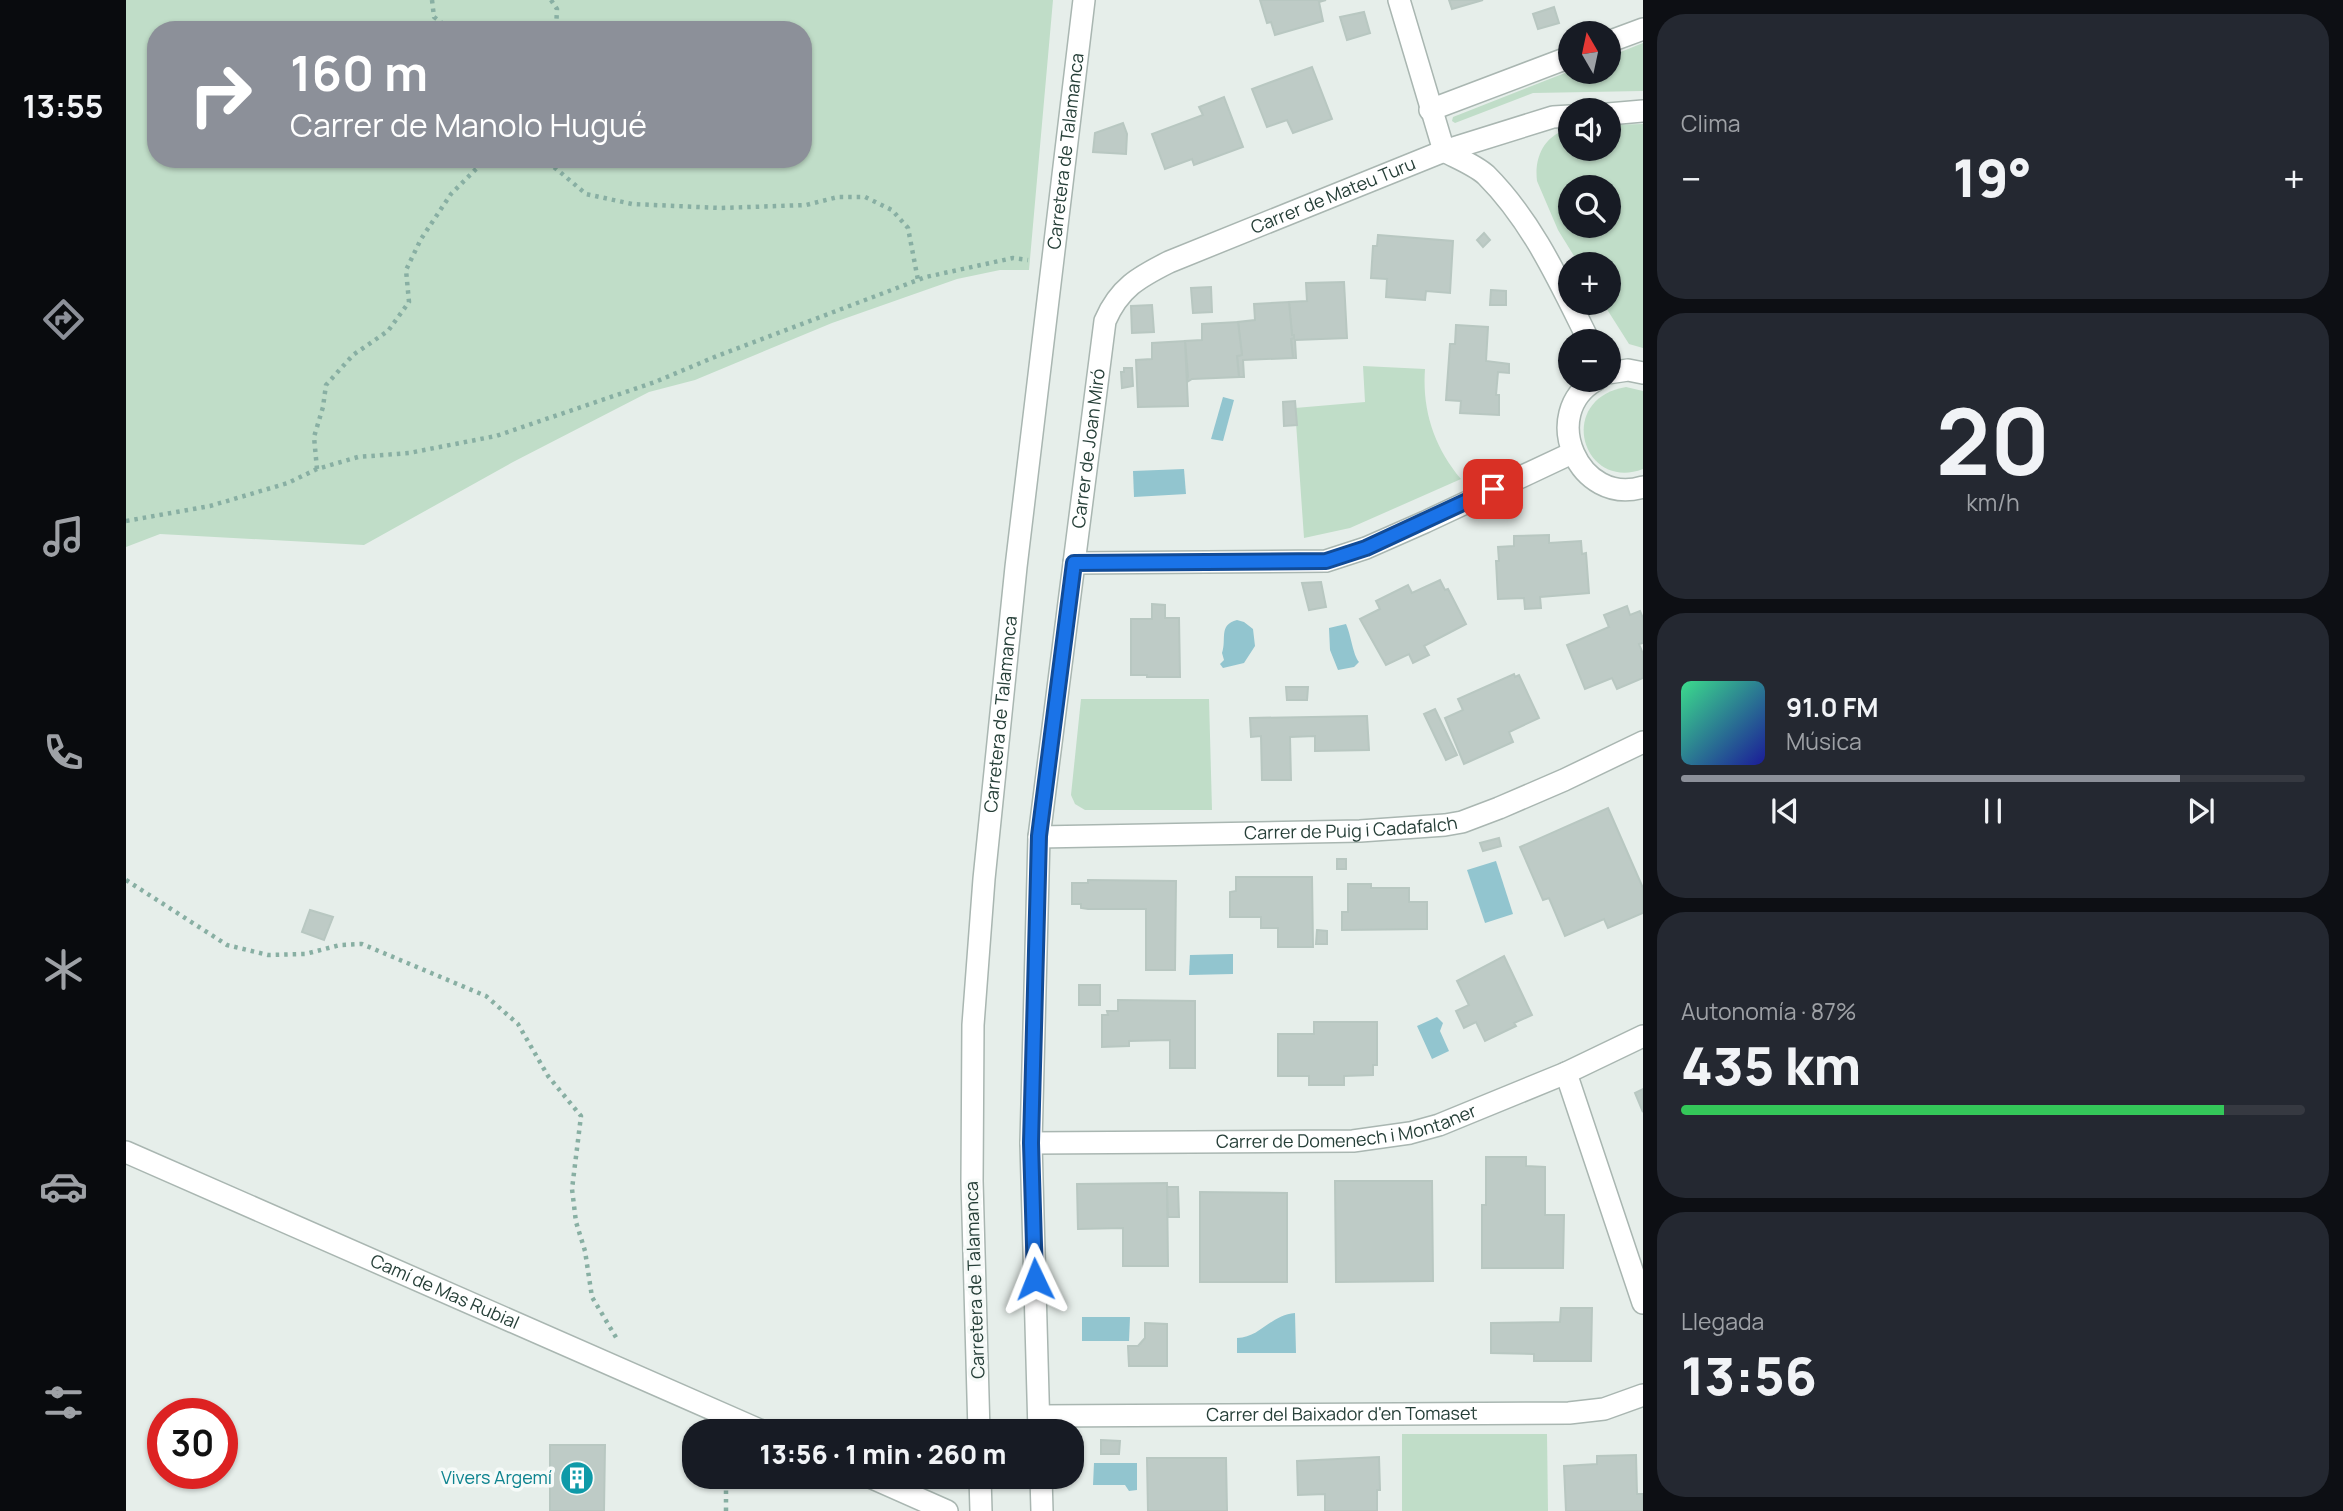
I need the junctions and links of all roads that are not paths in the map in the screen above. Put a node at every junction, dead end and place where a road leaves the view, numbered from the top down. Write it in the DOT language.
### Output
graph roads {
  1 [pos="1084,0"];
  2 [pos="1399,0"];
  3 [pos="1643,29"];
  4 [pos="1621,37"];
  5 [pos="1558,62"];
  6 [pos="1430,110"];
  7 [pos="1643,111"];
  8 [pos="1621,113"];
  9 [pos="1558,117"];
  10 [pos="1444,151"];
  11 [pos="1112,304"];
  12 [pos="1583,329"];
  13 [pos="1621,371"];
  14 [pos="1643,373"];
  15 [pos="1581,392"];
  16 [pos="1572,453"];
  17 [pos="1643,487"];
  18 [pos="1074,563"];
  19 [pos="1643,742"];
  20 [pos="1039,836"];
  21 [pos="1643,1036"];
  22 [pos="1566,1073"];
  23 [pos="1031,1143"];
  24 [pos="126,1152"];
  25 [pos="1643,1303"];
  26 [pos="1643,1395"];
  27 [pos="734,1419"];
  28 [pos="979,1419"];
  29 [pos="1039,1419"];
  30 [pos="1084,1423"];
  31 [pos="897,1489"];
  32 [pos="980,1489"];
  33 [pos="1041,1489"];
  34 [pos="947,1511"];
  35 [pos="981,1511"];
  36 [pos="1042,1511"];
  1 -- 28 [label="street, Carretera de Talamanca"];
  2 -- 6 [label="street"];
  3 -- 4 [label="street"];
  5 -- 6 [label="street"];
  6 -- 10 [label="street"];
  7 -- 8 [label="street"];
  9 -- 10 [label="street, Carrer de Mateu Turu"];
  10 -- 11 [label="street, Carrer de Mateu Turu"];
  10 -- 12 [label="street"];
  11 -- 18 [label="street, Carrer de Joan Miró"];
  13 -- 14 [label="street"];
  15 -- 16 [label="street"];
  16 -- 17 [label="street"];
  16 -- 18 [label="street"];
  18 -- 20 [label="street, Carrer de Joan Miró"];
  19 -- 20 [label="street, Carrer de Puig i Cadafalch"];
  20 -- 23 [label="street, Carrer de Joan Miró"];
  21 -- 22 [label="street, Carrer de Domenech i Montaner"];
  22 -- 23 [label="street, Carrer de Domenech i Montaner"];
  22 -- 25 [label="street"];
  23 -- 29 [label="street, Carrer de Joan Miró"];
  24 -- 27 [label="street, Camí de Mas Rubial"];
  26 -- 30 [label="street, Carrer del Baixador d'en Tomaset"];
  31 -- 34 [label="street"];
  32 -- 35 [label="street"];
  33 -- 36 [label="street"];
}
